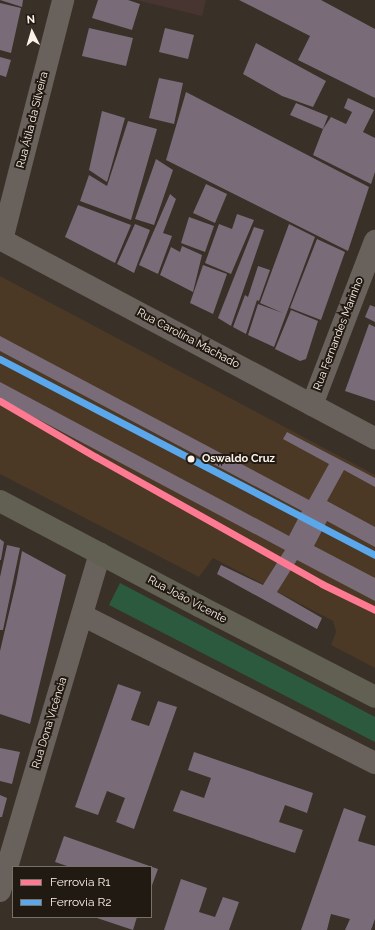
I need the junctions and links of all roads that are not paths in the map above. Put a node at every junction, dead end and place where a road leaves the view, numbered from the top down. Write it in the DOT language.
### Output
graph roads {
  1 [pos="63,0"];
  2 [pos="1,240"];
  3 [pos="375,241"];
  4 [pos="312,404"];
  5 [pos="375,438"];
  6 [pos="0,501"];
  7 [pos="100,554"];
  8 [pos="82,615"];
  9 [pos="375,696"];
  10 [pos="375,763"];
  11 [pos="0,890"];
  1 -- 2 [label="street, Rua Átila da Silveira"];
  2 -- 4 [label="street, Rua Carolina Machado"];
  3 -- 4 [label="street, Rua Fernandes Marinho"];
  4 -- 5 [label="street, Rua Carolina Machado"];
  6 -- 7 [label="main road, Rua João Vicente"];
  7 -- 8 [label="street, Rua Dona Vicência"];
  7 -- 9 [label="main road, Rua João Vicente"];
  8 -- 10 [label="street"];
  8 -- 11 [label="street, Rua Dona Vicência"];
}
